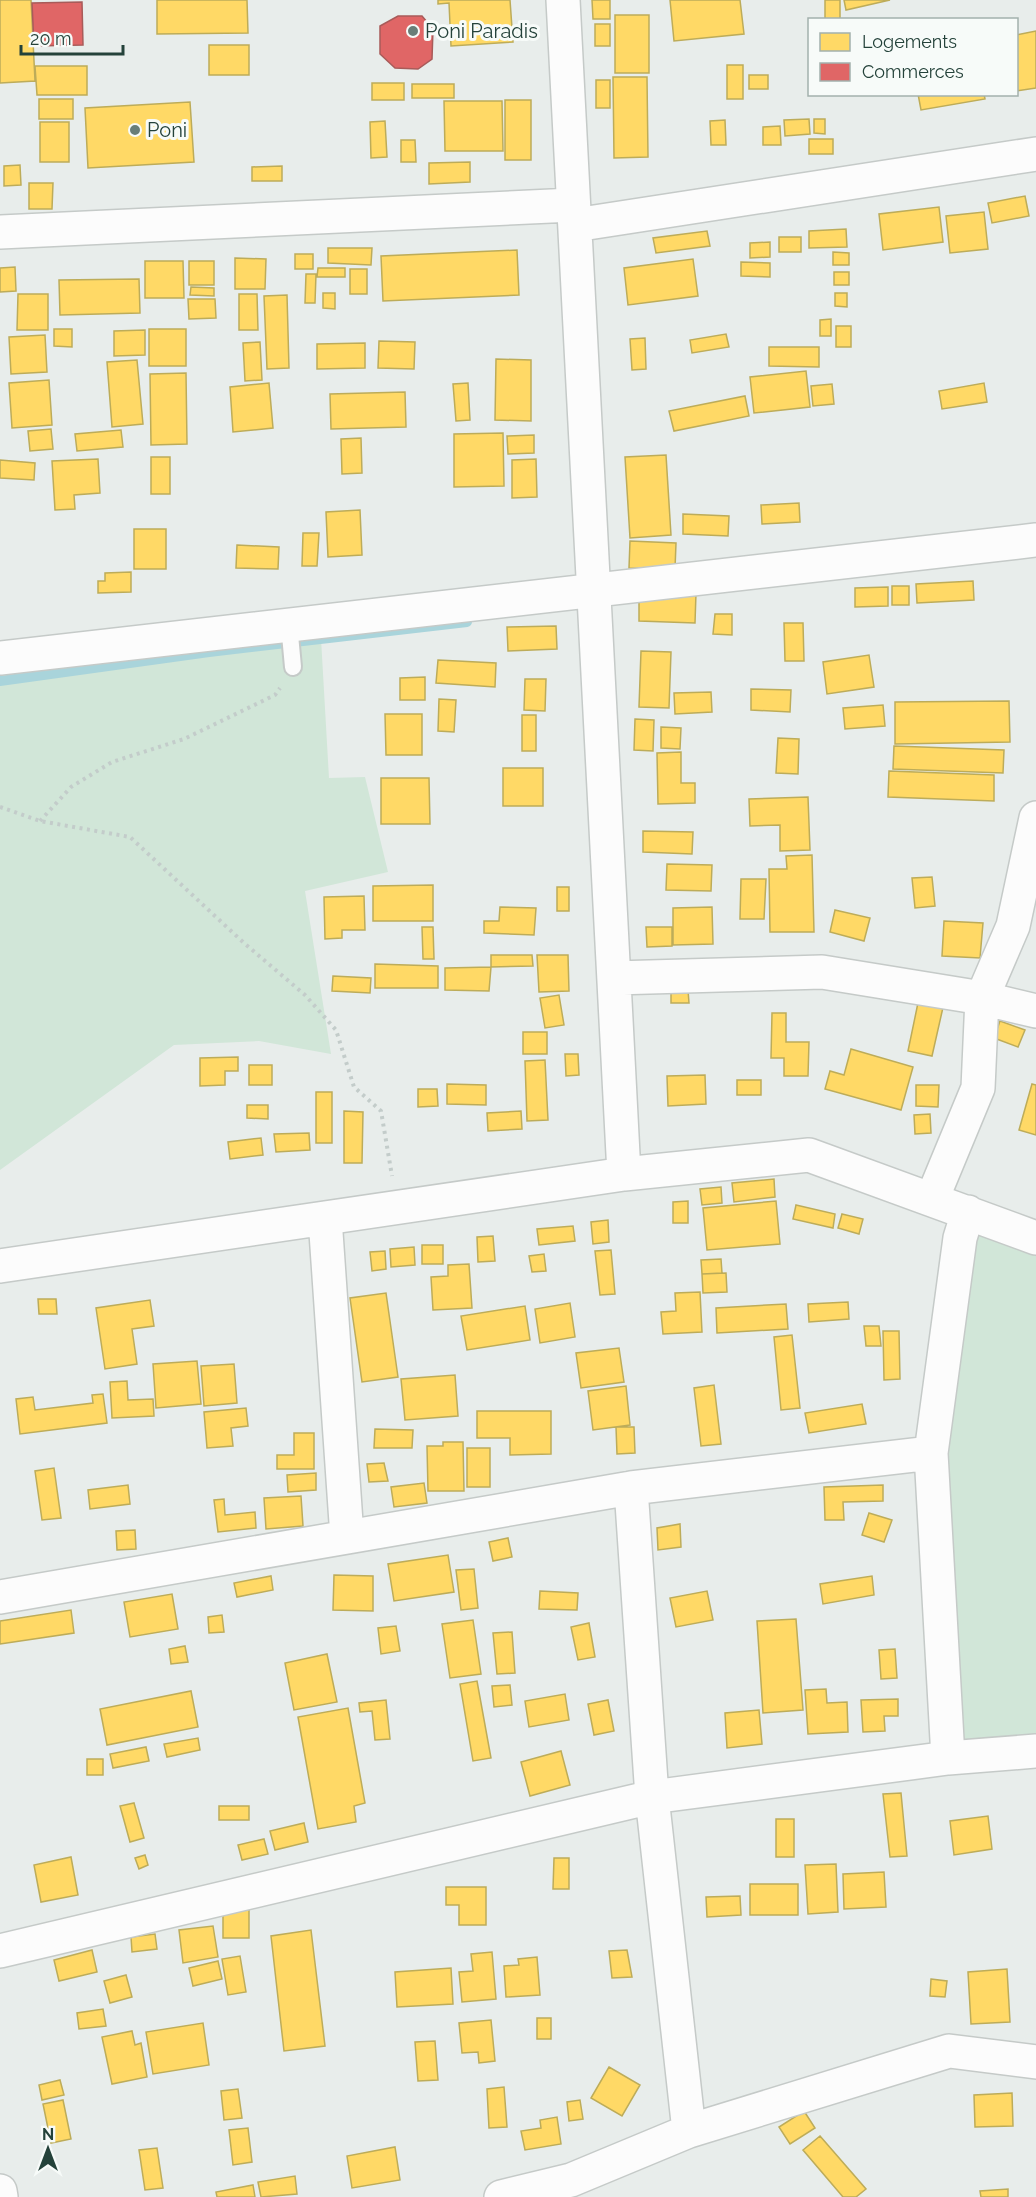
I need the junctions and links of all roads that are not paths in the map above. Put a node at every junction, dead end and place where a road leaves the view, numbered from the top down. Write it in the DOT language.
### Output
graph roads {
  1 [pos="563,0"];
  2 [pos="1036,154"];
  3 [pos="574,215"];
  4 [pos="0,232"];
  5 [pos="1036,540"];
  6 [pos="592,589"];
  7 [pos="289,624"];
  8 [pos="0,658"];
  9 [pos="293,667"];
  10 [pos="1036,818"];
  11 [pos="614,978"];
  12 [pos="982,998"];
  13 [pos="1036,1011"];
  14 [pos="624,1174"];
  15 [pos="932,1199"];
  16 [pos="968,1212"];
  17 [pos="325,1218"];
  18 [pos="1036,1238"];
  19 [pos="0,1266"];
  20 [pos="931,1453"];
  21 [pos="631,1488"];
  22 [pos="347,1537"];
  23 [pos="0,1597"];
  24 [pos="1036,1751"];
  25 [pos="948,1758"];
  26 [pos="652,1797"];
  27 [pos="0,1951"];
  28 [pos="1036,2062"];
  29 [pos="689,2131"];
  30 [pos="0,2192"];
  31 [pos="1,2197"];
  32 [pos="501,2197"];
  1 -- 3 [label="street"];
  2 -- 3 [label="street"];
  3 -- 4 [label="street"];
  3 -- 6 [label="street"];
  5 -- 6 [label="street"];
  6 -- 7 [label="street"];
  6 -- 11 [label="street"];
  7 -- 8 [label="street"];
  7 -- 9 [label="lane"];
  10 -- 12 [label="street"];
  11 -- 12 [label="street"];
  11 -- 14 [label="street"];
  12 -- 13 [label="street"];
  12 -- 15 [label="street"];
  14 -- 15 [label="street"];
  14 -- 17 [label="street"];
  15 -- 16 [label="street"];
  16 -- 18 [label="street"];
  16 -- 20 [label="street"];
  17 -- 19 [label="street"];
  17 -- 22 [label="street"];
  20 -- 21 [label="street"];
  20 -- 25 [label="street"];
  21 -- 22 [label="street"];
  21 -- 26 [label="street"];
  22 -- 23 [label="street"];
  24 -- 25 [label="street"];
  25 -- 26 [label="street"];
  26 -- 27 [label="street"];
  26 -- 29 [label="street"];
  28 -- 29 [label="street"];
  29 -- 32 [label="street"];
  30 -- 31 [label="street"];
}
